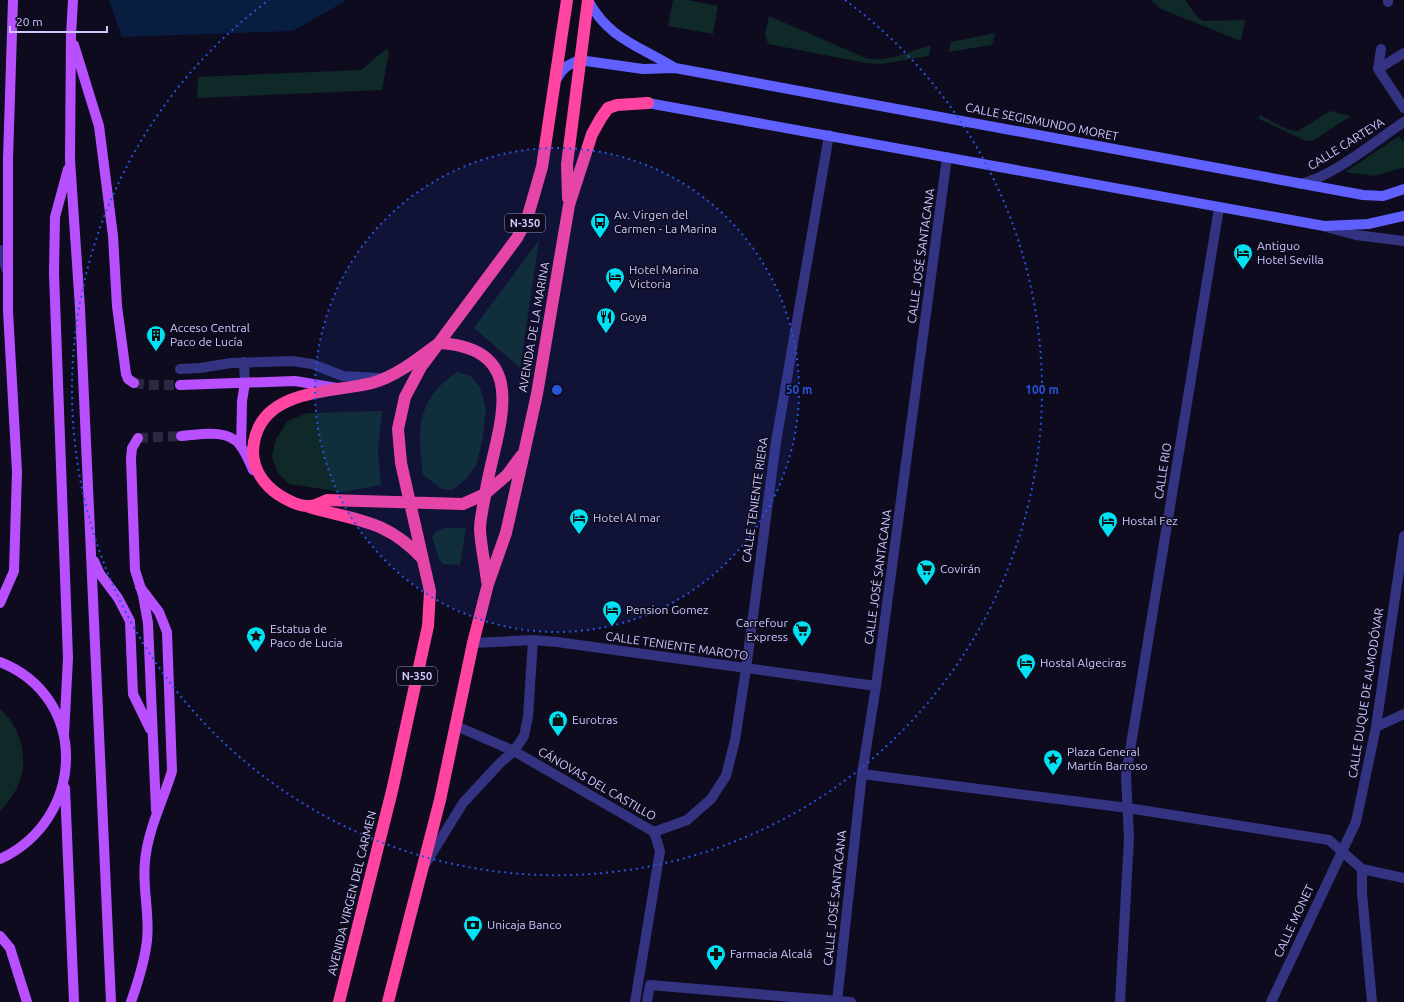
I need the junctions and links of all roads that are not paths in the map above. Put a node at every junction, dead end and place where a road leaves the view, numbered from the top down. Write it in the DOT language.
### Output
graph roads {
  1 [pos="14,0"];
  2 [pos="72,0"];
  3 [pos="568,0"];
  4 [pos="588,0"];
  5 [pos="71,35"];
  6 [pos="1381,50"];
  7 [pos="1404,53"];
  8 [pos="579,60"];
  9 [pos="675,68"];
  10 [pos="1378,69"];
  11 [pos="556,80"];
  12 [pos="648,103"];
  13 [pos="1404,108"];
  14 [pos="1404,122"];
  15 [pos="829,135"];
  16 [pos="947,157"];
  17 [pos="70,160"];
  18 [pos="1300,184"];
  19 [pos="1404,189"];
  20 [pos="569,206"];
  21 [pos="1219,208"];
  22 [pos="1404,216"];
  23 [pos="1324,226"];
  24 [pos="1404,241"];
  25 [pos="0,250"];
  26 [pos="8,274"];
  27 [pos="439,343"];
  28 [pos="123,356"];
  29 [pos="244,362"];
  30 [pos="133,367"];
  31 [pos="180,369"];
  32 [pos="382,378"];
  33 [pos="134,383"];
  34 [pos="246,383"];
  35 [pos="180,385"];
  36 [pos="339,389"];
  37 [pos="181,436"];
  38 [pos="138,438"];
  39 [pos="241,447"];
  40 [pos="524,453"];
  41 [pos="272,490"];
  42 [pos="485,494"];
  43 [pos="409,503"];
  44 [pos="309,507"];
  45 [pos="1404,536"];
  46 [pos="91,555"];
  47 [pos="423,559"];
  48 [pos="488,584"];
  49 [pos="140,587"];
  50 [pos="0,603"];
  51 [pos="533,640"];
  52 [pos="473,643"];
  53 [pos="0,662"];
  54 [pos="746,669"];
  55 [pos="876,686"];
  56 [pos="1404,714"];
  57 [pos="456,726"];
  58 [pos="1376,727"];
  59 [pos="64,735"];
  60 [pos="153,736"];
  61 [pos="514,751"];
  62 [pos="862,774"];
  63 [pos="65,780"];
  64 [pos="1128,808"];
  65 [pos="156,812"];
  66 [pos="654,832"];
  67 [pos="1342,852"];
  68 [pos="0,859"];
  69 [pos="1362,869"];
  70 [pos="422,870"];
  71 [pos="1404,878"];
  72 [pos="0,936"];
  73 [pos="837,1001"];
  74 [pos="27,1002"];
  75 [pos="74,1002"];
  76 [pos="111,1002"];
  77 [pos="130,1002"];
  78 [pos="339,1002"];
  79 [pos="388,1002"];
  80 [pos="636,1002"];
  81 [pos="647,1002"];
  82 [pos="851,1002"];
  83 [pos="1120,1002"];
  84 [pos="1271,1002"];
  85 [pos="1372,1002"];
  1 -- 26 [label="main road"];
  2 -- 5 [label="main road"];
  3 -- 11 [label="highway, N-350"];
  4 -- 8 [label="highway"];
  4 -- 9 [label="main road, CALLE SEGISMUNDO MORET"];
  5 -- 17 [label="main road"];
  5 -- 28 [label="main road"];
  6 -- 10 [label="street"];
  7 -- 10 [label="street"];
  8 -- 9 [label="main road, CALLE SEGISMUNDO MORET"];
  8 -- 11 [label="main road"];
  8 -- 20 [label="highway"];
  9 -- 18 [label="main road, CALLE SEGISMUNDO MORET"];
  10 -- 13 [label="street"];
  11 -- 27 [label="highway, N-350"];
  12 -- 15 [label="main road"];
  12 -- 20 [label="highway"];
  14 -- 18 [label="street, CALLE CARTEYA"];
  15 -- 16 [label="main road"];
  15 -- 54 [label="street, CALLE TENIENTE RIERA"];
  16 -- 21 [label="main road"];
  16 -- 55 [label="street, CALLE JOSÉ SANTACANA"];
  17 -- 46 [label="main road"];
  17 -- 59 [label="main road"];
  18 -- 19 [label="main road, CALLE SEGISMUNDO MORET"];
  20 -- 40 [label="highway, AVENIDA DE LA MARINA"];
  21 -- 23 [label="main road"];
  21 -- 64 [label="street, CALLE RIO"];
  22 -- 23 [label="main road"];
  23 -- 24 [label="street"];
  25 -- 26 [label="street"];
  26 -- 50 [label="main road"];
  27 -- 32 [label="highway"];
  27 -- 42 [label="highway"];
  27 -- 43 [label="highway, N-350"];
  28 -- 30 [label="street"];
  28 -- 33 [label="main road"];
  29 -- 31 [label="street"];
  29 -- 32 [label="street"];
  29 -- 34 [label="street"];
  32 -- 36 [label="highway"];
  34 -- 35 [label="main road"];
  34 -- 36 [label="main road"];
  34 -- 39 [label="main road"];
  36 -- 41 [label="highway"];
  37 -- 39 [label="main road"];
  38 -- 49 [label="main road"];
  39 -- 41 [label="main road"];
  40 -- 42 [label="highway"];
  40 -- 48 [label="highway, AVENIDA DE LA MARINA"];
  41 -- 44 [label="highway"];
  42 -- 43 [label="highway"];
  42 -- 48 [label="highway"];
  43 -- 44 [label="highway"];
  43 -- 47 [label="highway, N-350"];
  44 -- 47 [label="highway"];
  45 -- 58 [label="street, CALLE DUQUE DE ALMODÓVAR"];
  46 -- 60 [label="main road"];
  46 -- 76 [label="main road"];
  47 -- 78 [label="highway, AVENIDA VIRGEN DEL CARMEN / N-350"];
  48 -- 52 [label="highway, AVENIDA DE LA MARINA"];
  49 -- 60 [label="main road"];
  49 -- 65 [label="main road"];
  51 -- 52 [label="street, CALLE TENIENTE MAROTO"];
  51 -- 54 [label="street, CALLE TENIENTE MAROTO"];
  51 -- 61 [label="street"];
  52 -- 57 [label="highway, AVENIDA DE LA MARINA"];
  53 -- 59 [label="main road"];
  54 -- 55 [label="street, CALLE TENIENTE MAROTO"];
  54 -- 66 [label="street, CALLE TENIENTE RIERA"];
  55 -- 62 [label="street, CALLE JOSÉ SANTACANA"];
  56 -- 58 [label="street"];
  57 -- 61 [label="street, CÁNOVAS DEL CASTILLO"];
  57 -- 70 [label="highway, AVENIDA DE LA MARINA"];
  58 -- 67 [label="street, CALLE DUQUE DE ALMODÓVAR"];
  59 -- 63 [label="main road"];
  60 -- 65 [label="main road"];
  61 -- 66 [label="street, CÁNOVAS DEL CASTILLO"];
  61 -- 70 [label="street"];
  62 -- 64 [label="street"];
  62 -- 73 [label="street, CALLE JOSÉ SANTACANA"];
  63 -- 68 [label="main road"];
  63 -- 75 [label="main road"];
  64 -- 67 [label="street"];
  64 -- 83 [label="street, CALLE RIO"];
  65 -- 77 [label="main road"];
  66 -- 80 [label="street, CÁNOVAS DEL CASTILLO"];
  67 -- 69 [label="street"];
  67 -- 84 [label="street, CALLE MONET"];
  69 -- 71 [label="street"];
  69 -- 85 [label="street"];
  70 -- 79 [label="highway"];
  72 -- 74 [label="main road"];
  73 -- 81 [label="street"];
  73 -- 82 [label="street"];
}
